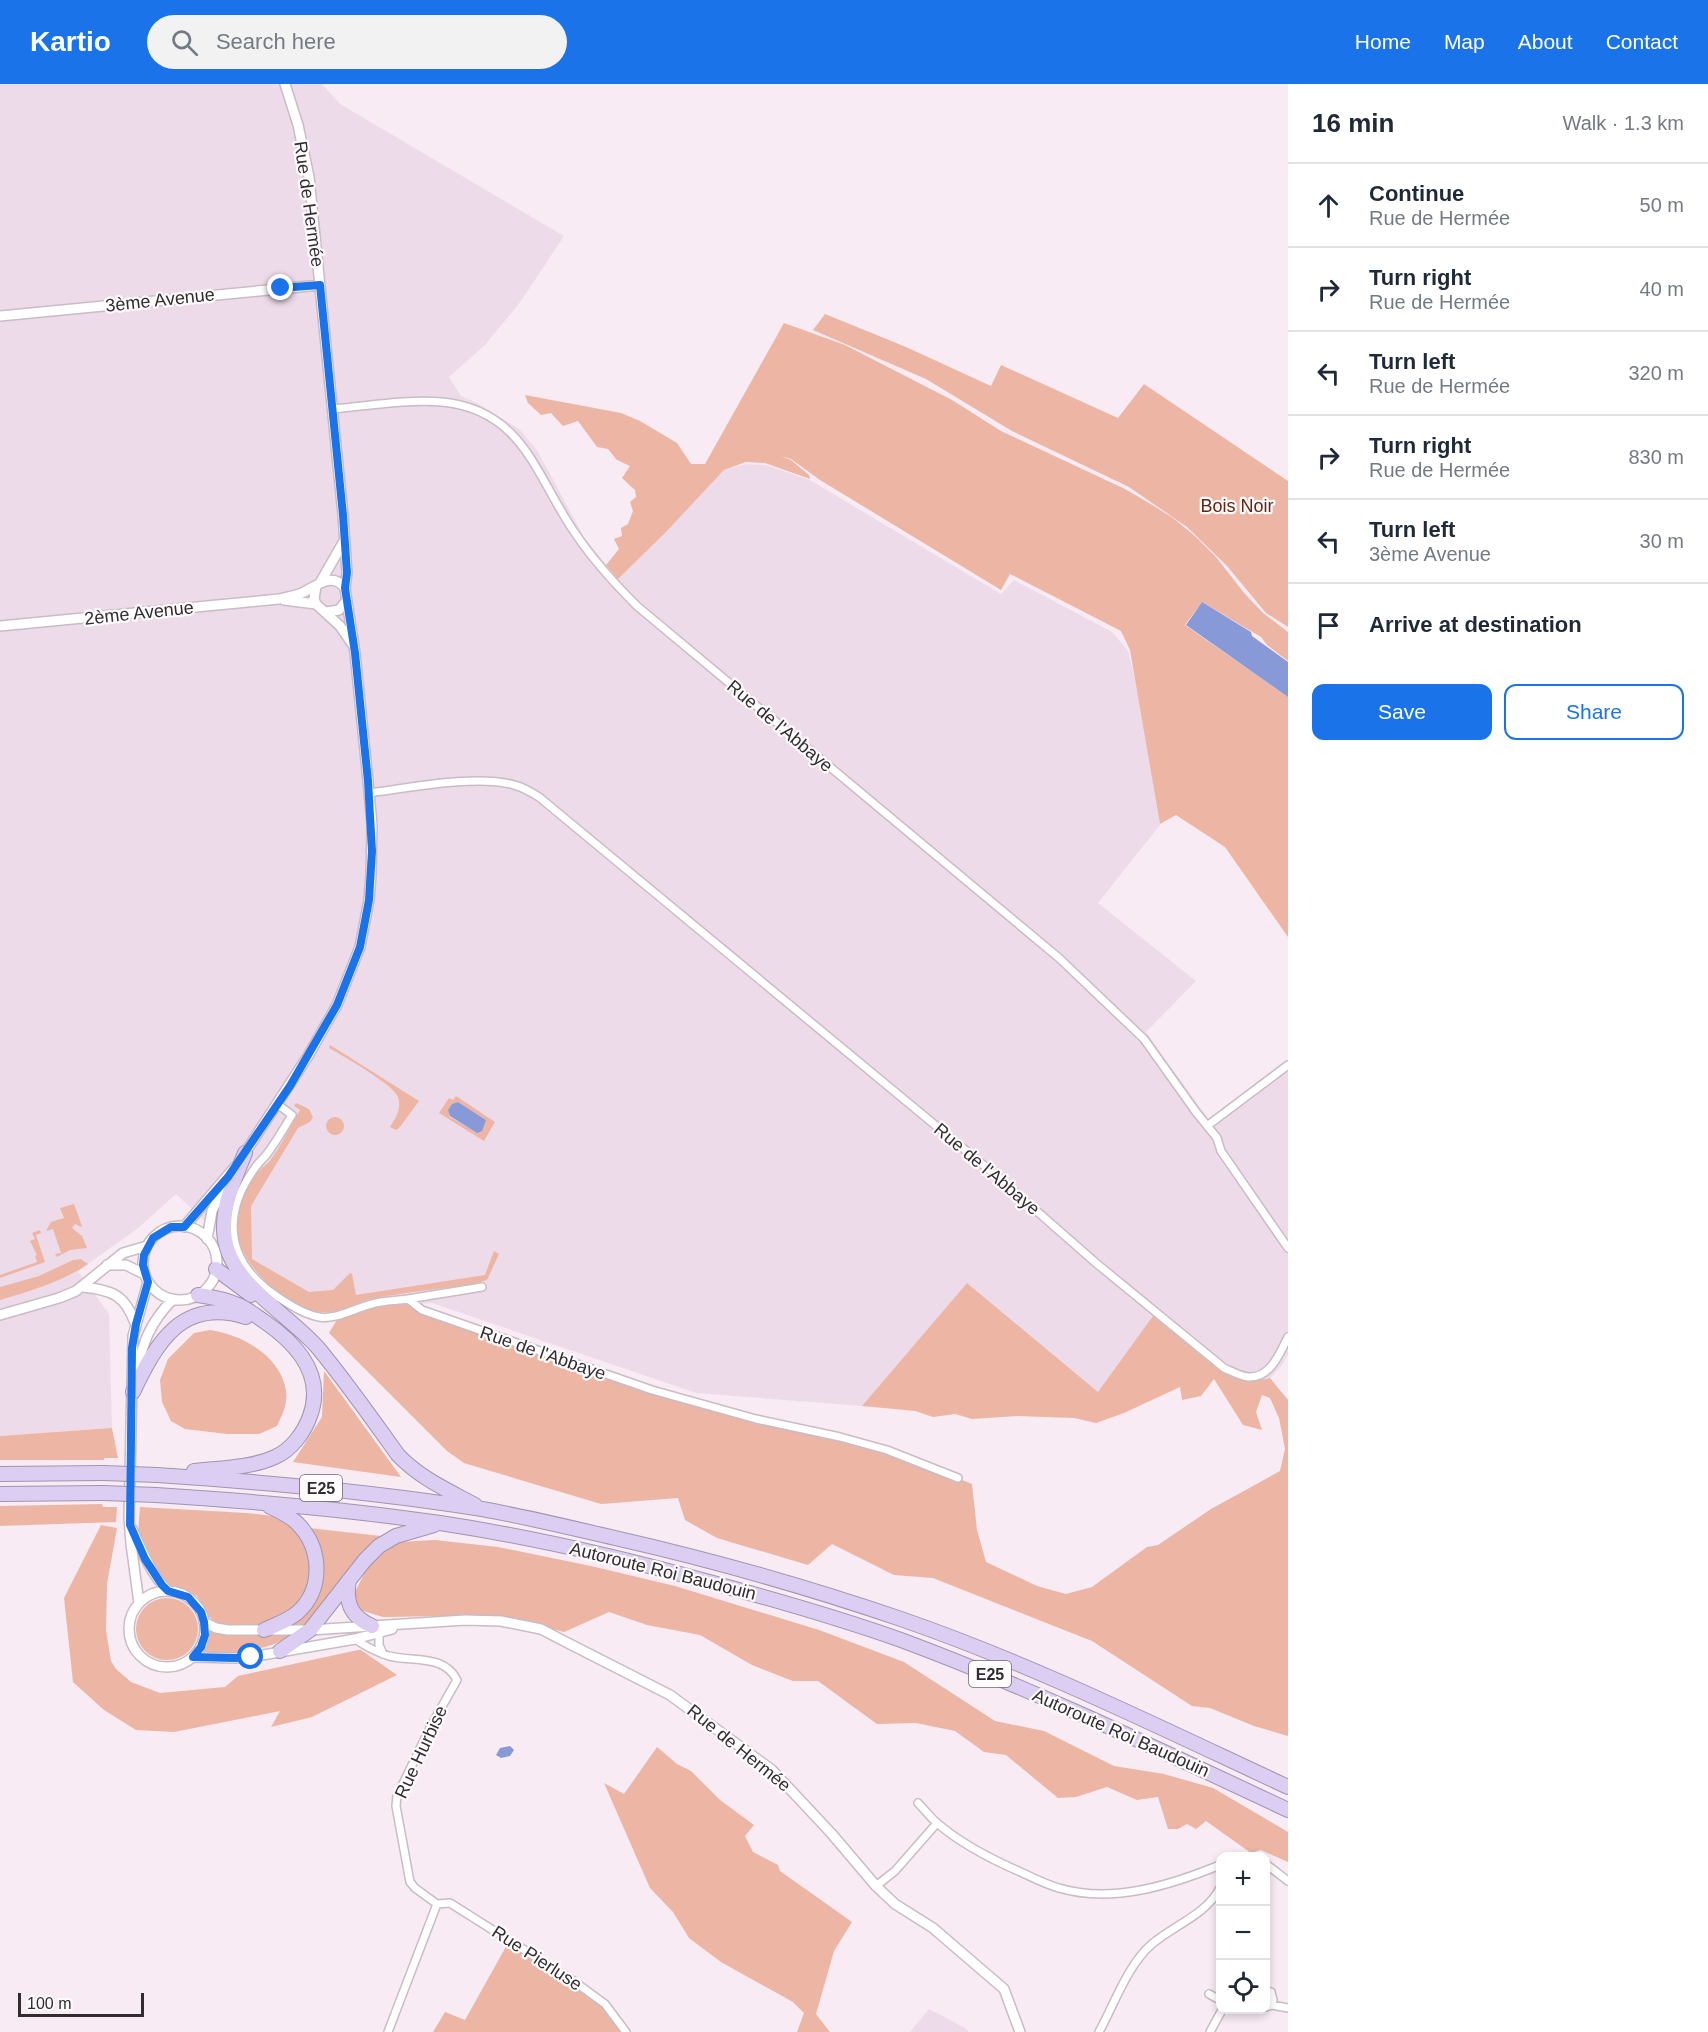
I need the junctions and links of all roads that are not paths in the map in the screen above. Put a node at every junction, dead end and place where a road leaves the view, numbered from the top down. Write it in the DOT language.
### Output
graph roads {
  1 [pos="285,84"];
  2 [pos="320,285"];
  3 [pos="0,316"];
  4 [pos="332,409"];
  5 [pos="344,541"];
  6 [pos="318,584"];
  7 [pos="345,588"];
  8 [pos="279,599"];
  9 [pos="347,600"];
  10 [pos="316,604"];
  11 [pos="326,612"];
  12 [pos="0,627"];
  13 [pos="353,645"];
  14 [pos="369,793"];
  15 [pos="1288,1065"];
  16 [pos="277,1104"];
  17 [pos="1207,1126"];
  18 [pos="245,1153"];
  19 [pos="228,1177"];
  20 [pos="184,1227"];
  21 [pos="207,1239"];
  22 [pos="147,1246"];
  23 [pos="1288,1248"];
  24 [pos="107,1266"];
  25 [pos="216,1269"];
  26 [pos="146,1278"];
  27 [pos="83,1287"];
  28 [pos="482,1287"];
  29 [pos="198,1294"];
  30 [pos="172,1299"];
  31 [pos="408,1299"];
  32 [pos="0,1315"];
  33 [pos="290,1321"];
  34 [pos="136,1324"];
  35 [pos="273,1327"];
  36 [pos="1288,1337"];
  37 [pos="133,1392"];
  38 [pos="0,1474"];
  39 [pos="157,1475"];
  40 [pos="958,1478"];
  41 [pos="0,1494"];
  42 [pos="262,1502"];
  43 [pos="485,1510"];
  44 [pos="442,1524"];
  45 [pos="130,1525"];
  46 [pos="349,1580"];
  47 [pos="168,1591"];
  48 [pos="139,1603"];
  49 [pos="204,1622"];
  50 [pos="264,1630"];
  51 [pos="310,1630"];
  52 [pos="376,1630"];
  53 [pos="355,1639"];
  54 [pos="280,1651"];
  55 [pos="382,1654"];
  56 [pos="193,1657"];
  57 [pos="1288,1787"];
  58 [pos="918,1803"];
  59 [pos="1288,1810"];
  60 [pos="937,1823"];
  61 [pos="1270,1867"];
  62 [pos="1216,1868"];
  63 [pos="1288,1881"];
  64 [pos="876,1886"];
  65 [pos="1216,1894"];
  66 [pos="437,1904"];
  67 [pos="1270,1992"];
  68 [pos="1209,1994"];
  69 [pos="1216,1998"];
  70 [pos="1270,2005"];
  71 [pos="1270,2006"];
  72 [pos="1288,2008"];
  73 [pos="1220,2014"];
  74 [pos="388,2032"];
  75 [pos="626,2032"];
  76 [pos="1020,2032"];
  77 [pos="1099,2032"];
  78 [pos="1210,2032"];
  1 -- 2 [label="street, Rue de Hermée"];
  2 -- 3 [label="street, 3ème Avenue"];
  2 -- 4 [label="street, Rue de Hermée"];
  4 -- 5 [label="street, Rue de Hermée"];
  4 -- 17 [label="street, Rue de l'Abbaye"];
  5 -- 6 [label="street"];
  5 -- 7 [label="street, Rue de Hermée"];
  6 -- 7 [label="street"];
  6 -- 8 [label="street, 2ème Avenue"];
  6 -- 10 [label="street"];
  7 -- 9 [label="street, Rue de Hermée"];
  8 -- 10 [label="street, 2ème Avenue"];
  8 -- 12 [label="street, 2ème Avenue"];
  9 -- 11 [label="street"];
  9 -- 13 [label="street, Rue de Hermée"];
  10 -- 11 [label="street"];
  11 -- 13 [label="street"];
  13 -- 14 [label="street, Rue de Hermée"];
  14 -- 16 [label="street, Rue de Hermée"];
  14 -- 36 [label="street, Rue de l'Abbaye"];
  15 -- 17 [label="street"];
  16 -- 18 [label="street, Rue de Hermée"];
  16 -- 31 [label="street"];
  17 -- 23 [label="street, Rue de l'Abbaye"];
  18 -- 19 [label="street, Rue de Hermée"];
  18 -- 33 [label="highway"];
  19 -- 20 [label="street, Rue de Hermée"];
  19 -- 21 [label="street, Rue de Hermée"];
  20 -- 21 [label="street"];
  20 -- 22 [label="street"];
  21 -- 25 [label="street, Rue de Hermée"];
  22 -- 24 [label="street"];
  22 -- 26 [label="street, Rue de Hermée"];
  24 -- 26 [label="street"];
  24 -- 27 [label="street"];
  25 -- 29 [label="street"];
  25 -- 33 [label="highway"];
  26 -- 30 [label="street"];
  26 -- 34 [label="street, Rue de Hermée"];
  27 -- 32 [label="street"];
  27 -- 34 [label="street"];
  28 -- 31 [label="street"];
  29 -- 30 [label="street"];
  29 -- 35 [label="highway"];
  30 -- 37 [label="street, Rue de Hermée"];
  31 -- 40 [label="street, Rue de l'Abbaye"];
  33 -- 43 [label="highway"];
  34 -- 37 [label="street, Rue de Hermée"];
  35 -- 37 [label="highway"];
  35 -- 39 [label="highway"];
  37 -- 45 [label="street, Rue de Hermée"];
  38 -- 39 [label="highway, Autoroute Roi Baudouin / E25, bridge"];
  39 -- 43 [label="highway, Autoroute Roi Baudouin / E25"];
  41 -- 42 [label="highway, Autoroute Roi Baudouin / E25, bridge"];
  42 -- 44 [label="highway, Autoroute Roi Baudouin / E25"];
  42 -- 50 [label="highway"];
  43 -- 57 [label="highway, Autoroute Roi Baudouin / E25"];
  44 -- 46 [label="highway"];
  44 -- 59 [label="highway, Autoroute Roi Baudouin / E25"];
  45 -- 47 [label="street, Rue de Hermée"];
  45 -- 48 [label="street, Rue de Hermée"];
  46 -- 51 [label="highway"];
  46 -- 52 [label="highway"];
  47 -- 48 [label="street"];
  47 -- 49 [label="street, Rue de Hermée"];
  48 -- 56 [label="street, Rue de Hermée"];
  49 -- 50 [label="street, Rue de Hermée"];
  49 -- 56 [label="street"];
  50 -- 51 [label="street, Rue de Hermée"];
  51 -- 52 [label="street, Rue de Hermée"];
  51 -- 54 [label="highway"];
  52 -- 53 [label="street, Rue de Hermée"];
  52 -- 55 [label="street"];
  52 -- 64 [label="street, Rue de Hermée"];
  53 -- 54 [label="street, Rue de Hermée"];
  53 -- 55 [label="street, Rue Hurbise"];
  54 -- 56 [label="street, Rue de Hermée"];
  55 -- 66 [label="street, Rue Hurbise"];
  58 -- 60 [label="street"];
  60 -- 62 [label="street"];
  60 -- 64 [label="street"];
  61 -- 63 [label="street"];
  64 -- 76 [label="street, Rue de Hermée"];
  65 -- 77 [label="street"];
  66 -- 74 [label="street"];
  66 -- 75 [label="street, Rue Pierluse"];
  67 -- 70 [label="street"];
  68 -- 69 [label="street"];
  71 -- 72 [label="street"];
  73 -- 78 [label="street"];
}
